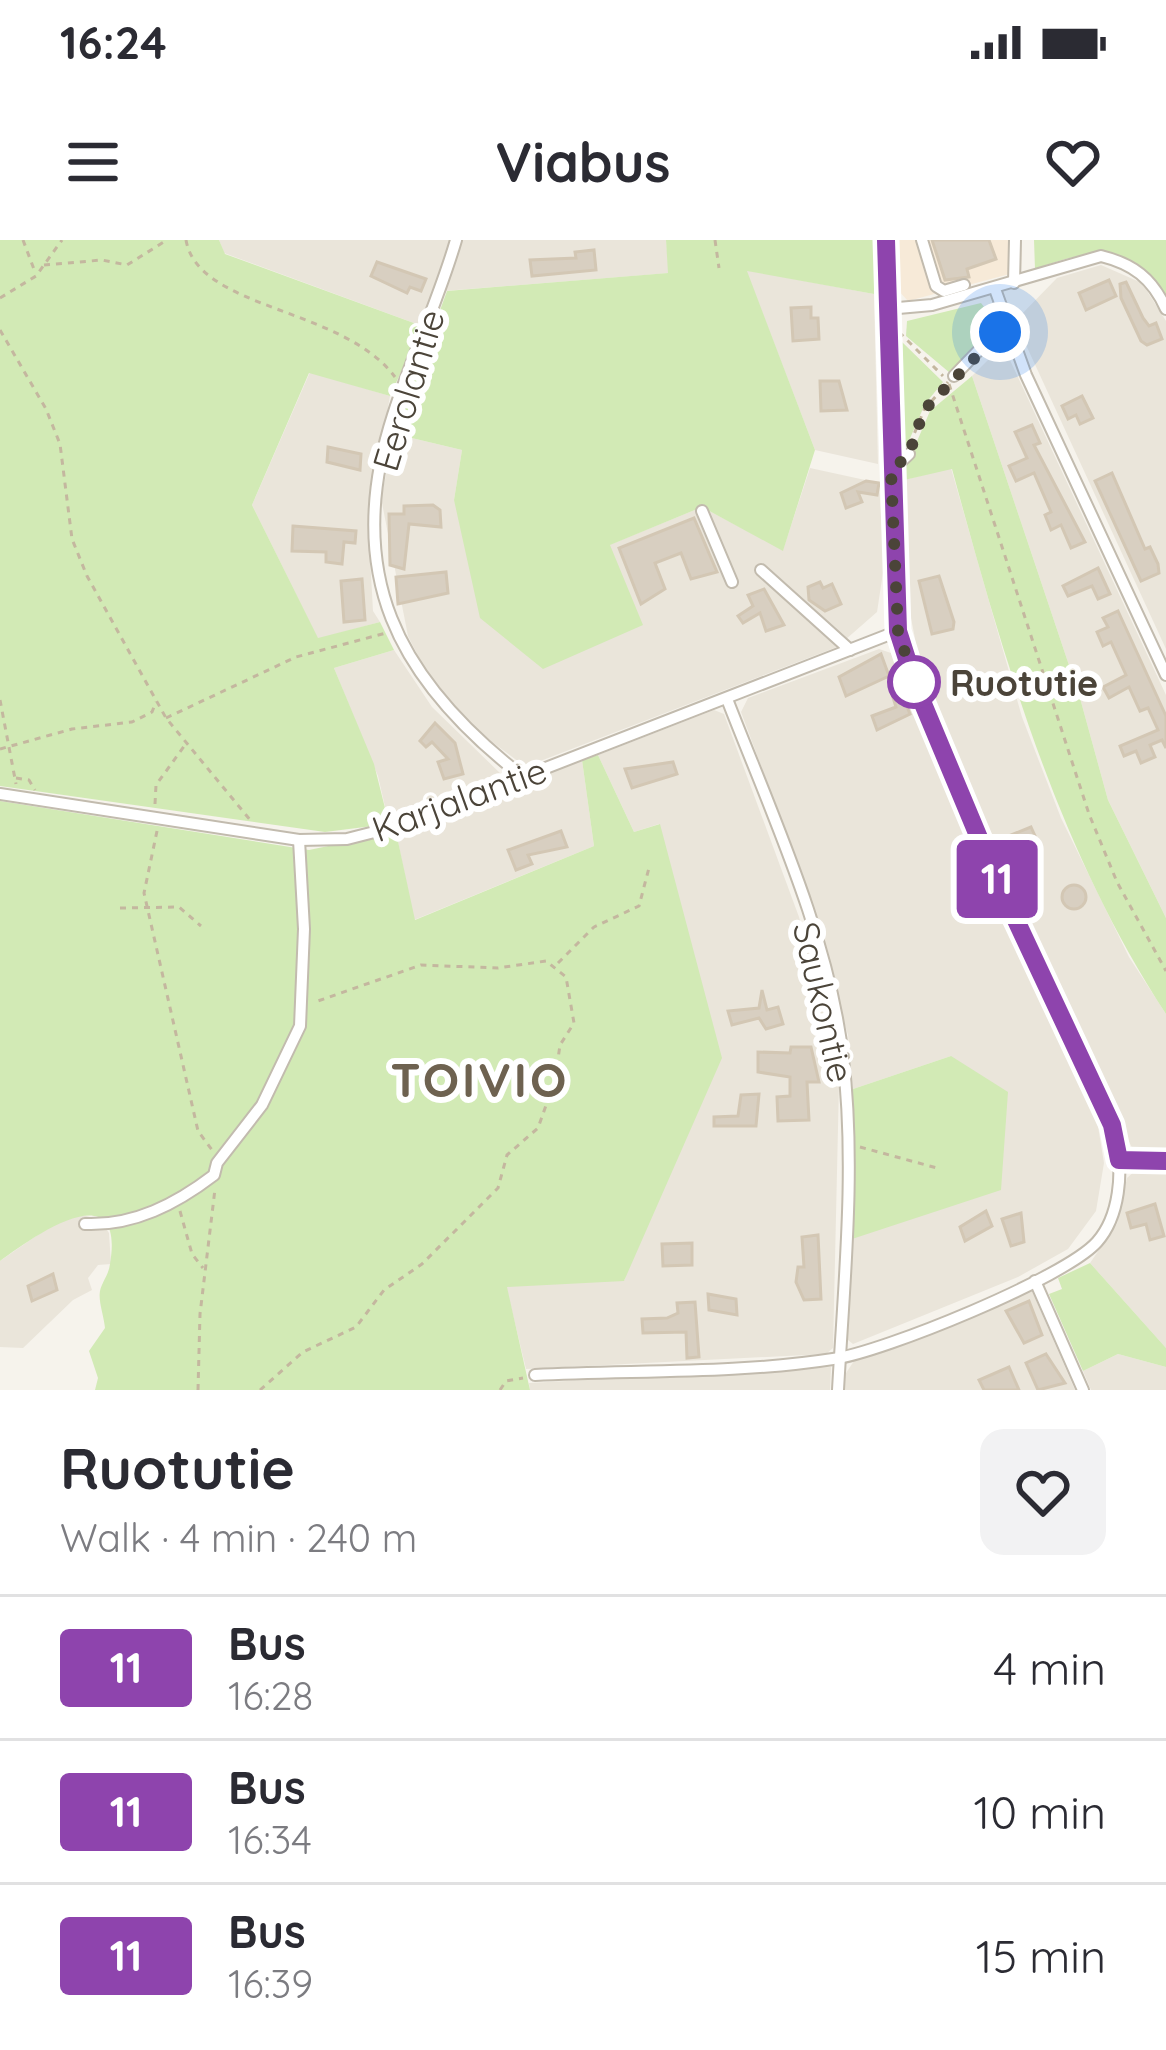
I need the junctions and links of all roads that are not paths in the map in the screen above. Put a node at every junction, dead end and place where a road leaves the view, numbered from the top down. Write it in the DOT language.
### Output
graph roads {
  1 [pos="456,240"];
  2 [pos="886,240"];
  3 [pos="922,240"];
  4 [pos="1015,240"];
  5 [pos="1014,283"];
  6 [pos="964,285"];
  7 [pos="995,289"];
  8 [pos="887,309"];
  9 [pos="1166,309"];
  10 [pos="1006,322"];
  11 [pos="951,379"];
  12 [pos="909,454"];
  13 [pos="891,471"];
  14 [pos="702,511"];
  15 [pos="761,570"];
  16 [pos="732,582"];
  17 [pos="898,631"];
  18 [pos="850,650"];
  19 [pos="1166,675"];
  20 [pos="727,698"];
  21 [pos="522,776"];
  22 [pos="0,794"];
  23 [pos="299,840"];
  24 [pos="1119,1160"];
  25 [pos="1166,1161"];
  26 [pos="86,1224"];
  27 [pos="1035,1281"];
  28 [pos="839,1359"];
  29 [pos="535,1375"];
  30 [pos="838,1390"];
  31 [pos="1083,1390"];
  1 -- 21 [label="street, Eerolantie"];
  2 -- 8 [label="street"];
  3 -- 6 [label="street"];
  4 -- 5 [label="street"];
  5 -- 7 [label="street"];
  5 -- 9 [label="street"];
  7 -- 8 [label="street"];
  7 -- 10 [label="street"];
  8 -- 13 [label="street"];
  10 -- 11 [label="street"];
  10 -- 19 [label="street"];
  12 -- 13 [label="street"];
  13 -- 17 [label="street"];
  14 -- 16 [label="street"];
  15 -- 18 [label="street"];
  17 -- 18 [label="street, Karjalantie"];
  17 -- 24 [label="street"];
  18 -- 20 [label="street, Karjalantie"];
  20 -- 21 [label="street, Karjalantie"];
  20 -- 28 [label="street, Saukontie"];
  21 -- 23 [label="street, Karjalantie"];
  22 -- 23 [label="street, Karjalantie"];
  23 -- 26 [label="street"];
  24 -- 25 [label="street"];
  24 -- 27 [label="street"];
  27 -- 28 [label="street"];
  27 -- 31 [label="street"];
  28 -- 29 [label="street"];
  28 -- 30 [label="street, Saukontie"];
}
